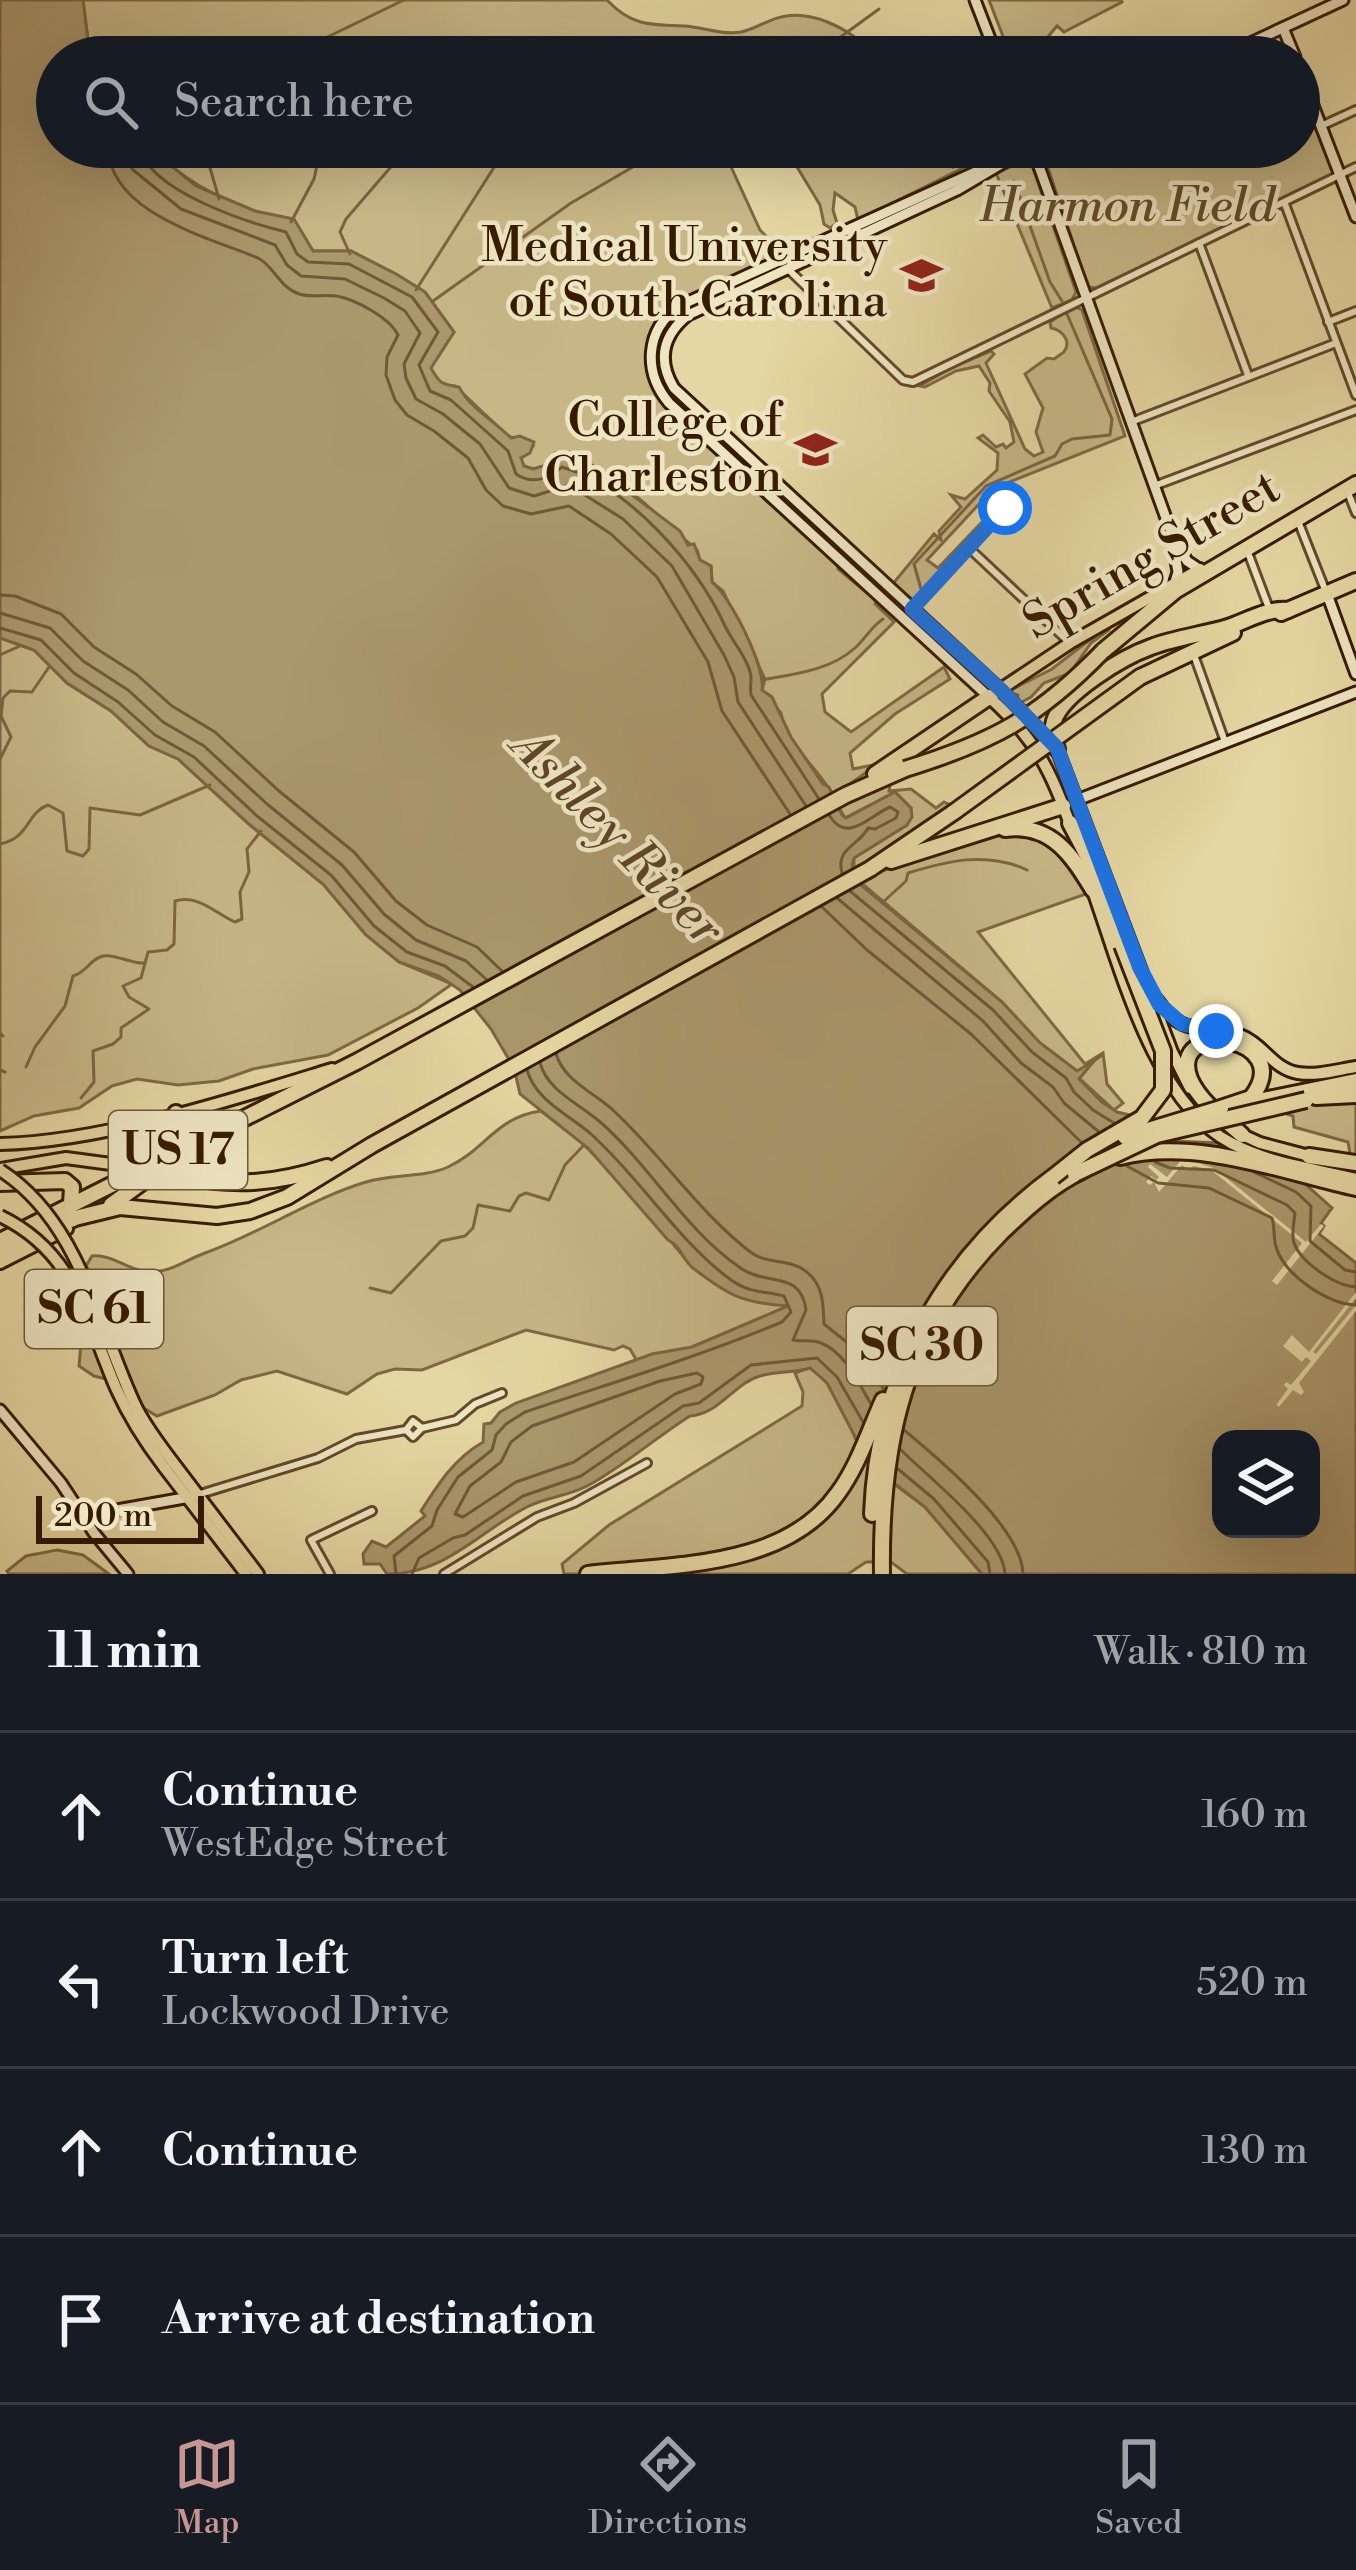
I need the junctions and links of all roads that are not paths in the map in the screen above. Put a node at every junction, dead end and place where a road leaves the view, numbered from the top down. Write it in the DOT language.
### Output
graph roads {
  1 [pos="975,0"];
  2 [pos="1343,0"];
  3 [pos="1283,28"];
  4 [pos="989,36"];
  5 [pos="1266,36"];
  6 [pos="1286,36"];
  7 [pos="1356,110"];
  8 [pos="1321,127"];
  9 [pos="1356,167"];
  10 [pos="989,168"];
  11 [pos="1038,168"];
  12 [pos="1340,176"];
  13 [pos="1285,204"];
  14 [pos="910,206"];
  15 [pos="1356,217"];
  16 [pos="1199,243"];
  17 [pos="775,262"];
  18 [pos="787,269"];
  19 [pos="715,296"];
  20 [pos="1084,298"];
  21 [pos="1356,311"];
  22 [pos="1328,322"];
  23 [pos="1336,343"];
  24 [pos="1248,376"];
  25 [pos="1356,395"];
  26 [pos="1356,410"];
  27 [pos="703,415"];
  28 [pos="1131,422"];
  29 [pos="693,425"];
  30 [pos="768,476"];
  31 [pos="759,486"];
  32 [pos="1154,486"];
  33 [pos="1351,487"];
  34 [pos="1010,493"];
  35 [pos="1356,513"];
  36 [pos="811,515"];
  37 [pos="1297,518"];
  38 [pos="801,525"];
  39 [pos="1171,532"];
  40 [pos="1246,547"];
  41 [pos="969,548"];
  42 [pos="856,558"];
  43 [pos="847,568"];
  44 [pos="1199,569"];
  45 [pos="1175,582"];
  46 [pos="1352,584"];
  47 [pos="1328,595"];
  48 [pos="912,609"];
  49 [pos="1288,610"];
  50 [pos="1270,611"];
  51 [pos="903,619"];
  52 [pos="1070,643"];
  53 [pos="1193,651"];
  54 [pos="967,669"];
  55 [pos="1356,674"];
  56 [pos="1356,692"];
  57 [pos="995,693"];
  58 [pos="1225,742"];
  59 [pos="1057,748"];
  60 [pos="846,795"];
  61 [pos="1070,803"];
  62 [pos="1070,823"];
  63 [pos="976,835"];
  64 [pos="1101,865"];
  65 [pos="868,870"];
  66 [pos="1093,890"];
  67 [pos="1140,968"];
  68 [pos="358,1061"];
  69 [pos="1356,1067"];
  70 [pos="1356,1087"];
  71 [pos="1309,1096"];
  72 [pos="1221,1108"];
  73 [pos="176,1113"];
  74 [pos="1242,1135"];
  75 [pos="196,1142"];
  76 [pos="0,1144"];
  77 [pos="373,1145"];
  78 [pos="1309,1156"];
  79 [pos="1356,1166"];
  80 [pos="0,1170"];
  81 [pos="1335,1170"];
  82 [pos="1075,1174"];
  83 [pos="178,1176"];
  84 [pos="1053,1177"];
  85 [pos="0,1183"];
  86 [pos="1356,1183"];
  87 [pos="71,1204"];
  88 [pos="158,1209"];
  89 [pos="99,1211"];
  90 [pos="0,1216"];
  91 [pos="1,1251"];
  92 [pos="910,1348"];
  93 [pos="502,1393"];
  94 [pos="0,1410"];
  95 [pos="647,1463"];
  96 [pos="168,1464"];
  97 [pos="192,1496"];
  98 [pos="372,1511"];
  99 [pos="83,1516"];
  100 [pos="599,1573"];
  101 [pos="128,1574"];
  102 [pos="246,1574"];
  103 [pos="258,1574"];
  104 [pos="330,1574"];
  105 [pos="445,1574"];
  106 [pos="588,1574"];
  107 [pos="664,1574"];
  108 [pos="878,1574"];
  1 -- 4 [label="main road"];
  2 -- 3 [label="main road"];
  3 -- 5 [label="main road"];
  3 -- 6 [label="main road"];
  7 -- 8 [label="street"];
  8 -- 12 [label="main road"];
  9 -- 12 [label="street"];
  10 -- 14 [label="main road"];
  11 -- 20 [label="main road"];
  12 -- 13 [label="street"];
  12 -- 15 [label="main road"];
  13 -- 16 [label="street"];
  13 -- 22 [label="street"];
  14 -- 17 [label="main road"];
  14 -- 18 [label="main road"];
  16 -- 20 [label="street"];
  16 -- 24 [label="street"];
  17 -- 18 [label="main road"];
  17 -- 19 [label="main road"];
  18 -- 19 [label="main road"];
  18 -- 20 [label="street"];
  19 -- 27 [label="main road"];
  19 -- 29 [label="main road"];
  20 -- 28 [label="main road"];
  21 -- 22 [label="street"];
  22 -- 23 [label="street"];
  23 -- 24 [label="street"];
  23 -- 25 [label="street"];
  24 -- 28 [label="street"];
  26 -- 32 [label="street"];
  27 -- 29 [label="main road"];
  27 -- 30 [label="main road"];
  28 -- 32 [label="main road"];
  29 -- 31 [label="main road"];
  30 -- 31 [label="main road"];
  30 -- 36 [label="main road"];
  31 -- 38 [label="main road"];
  32 -- 39 [label="main road"];
  33 -- 35 [label="street"];
  33 -- 37 [label="highway, Spring Street / US 17"];
  34 -- 41 [label="street"];
  36 -- 38 [label="main road"];
  36 -- 42 [label="main road"];
  37 -- 40 [label="highway, Spring Street / US 17"];
  37 -- 47 [label="street"];
  38 -- 43 [label="main road"];
  39 -- 44 [label="main road"];
  39 -- 45 [label="main road"];
  40 -- 44 [label="main road, Spring Street"];
  40 -- 50 [label="street"];
  40 -- 60 [label="highway, US 17, bridge"];
  41 -- 48 [label="street"];
  41 -- 52 [label="street"];
  42 -- 43 [label="main road"];
  42 -- 48 [label="main road"];
  43 -- 51 [label="main road"];
  44 -- 45 [label="main road, Spring Street"];
  45 -- 52 [label="main road, Spring Street"];
  46 -- 47 [label="highway, US 17"];
  47 -- 49 [label="highway, US 17"];
  47 -- 55 [label="main road"];
  48 -- 51 [label="main road"];
  48 -- 54 [label="main road"];
  49 -- 50 [label="highway"];
  49 -- 53 [label="highway, US 17"];
  50 -- 59 [label="highway"];
  51 -- 54 [label="main road"];
  52 -- 57 [label="main road, Spring Street"];
  53 -- 58 [label="street"];
  53 -- 65 [label="highway, US 17, bridge"];
  54 -- 57 [label="main road"];
  56 -- 58 [label="main road"];
  57 -- 59 [label="main road, SC 30"];
  57 -- 60 [label="highway"];
  57 -- 61 [label="main road, SC 30"];
  58 -- 61 [label="main road"];
  59 -- 61 [label="main road, SC 30"];
  60 -- 68 [label="highway, US 17"];
  61 -- 62 [label="main road, SC 30"];
  61 -- 63 [label="highway"];
  61 -- 64 [label="main road, SC 30"];
  62 -- 64 [label="main road"];
  62 -- 66 [label="main road, SC 30"];
  62 -- 84 [label="highway, SC 30, bridge"];
  63 -- 65 [label="highway"];
  63 -- 66 [label="highway"];
  64 -- 67 [label="main road, SC 30"];
  65 -- 77 [label="highway, US 17"];
  66 -- 81 [label="main road, SC 30, bridge"];
  67 -- 69 [label="main road"];
  67 -- 74 [label="main road, SC 30, bridge"];
  68 -- 73 [label="main road"];
  68 -- 75 [label="highway, US 17"];
  70 -- 71 [label="highway, SC 30"];
  71 -- 72 [label="highway, SC 30, bridge"];
  71 -- 82 [label="highway, SC 30, bridge"];
  72 -- 74 [label="highway, bridge"];
  72 -- 84 [label="highway, SC 30, bridge"];
  73 -- 75 [label="highway"];
  73 -- 76 [label="main road"];
  74 -- 78 [label="main road, SC 30"];
  75 -- 87 [label="highway, US 17"];
  75 -- 89 [label="highway"];
  77 -- 83 [label="highway"];
  77 -- 88 [label="highway, US 17"];
  78 -- 81 [label="highway"];
  79 -- 81 [label="highway, SC 30"];
  80 -- 83 [label="main road, bridge"];
  80 -- 96 [label="main road, SC 61, bridge"];
  81 -- 82 [label="highway, bridge"];
  81 -- 86 [label="highway"];
  82 -- 108 [label="highway, SC 30"];
  84 -- 92 [label="highway, SC 30"];
  85 -- 87 [label="highway"];
  87 -- 91 [label="highway, US 17"];
  88 -- 89 [label="highway, US 17"];
  88 -- 91 [label="main road"];
  89 -- 91 [label="highway, US 17"];
  90 -- 96 [label="main road, SC 61, bridge"];
  92 -- 100 [label="highway"];
  92 -- 108 [label="highway, SC 30"];
  93 -- 97 [label="street"];
  94 -- 99 [label="main road"];
  95 -- 105 [label="street"];
  96 -- 97 [label="main road, SC 61"];
  97 -- 99 [label="main road"];
  97 -- 102 [label="main road, SC 61"];
  97 -- 103 [label="main road, SC 61"];
  98 -- 104 [label="street"];
  99 -- 101 [label="main road"];
  100 -- 106 [label="highway"];
  100 -- 107 [label="highway"];
}
